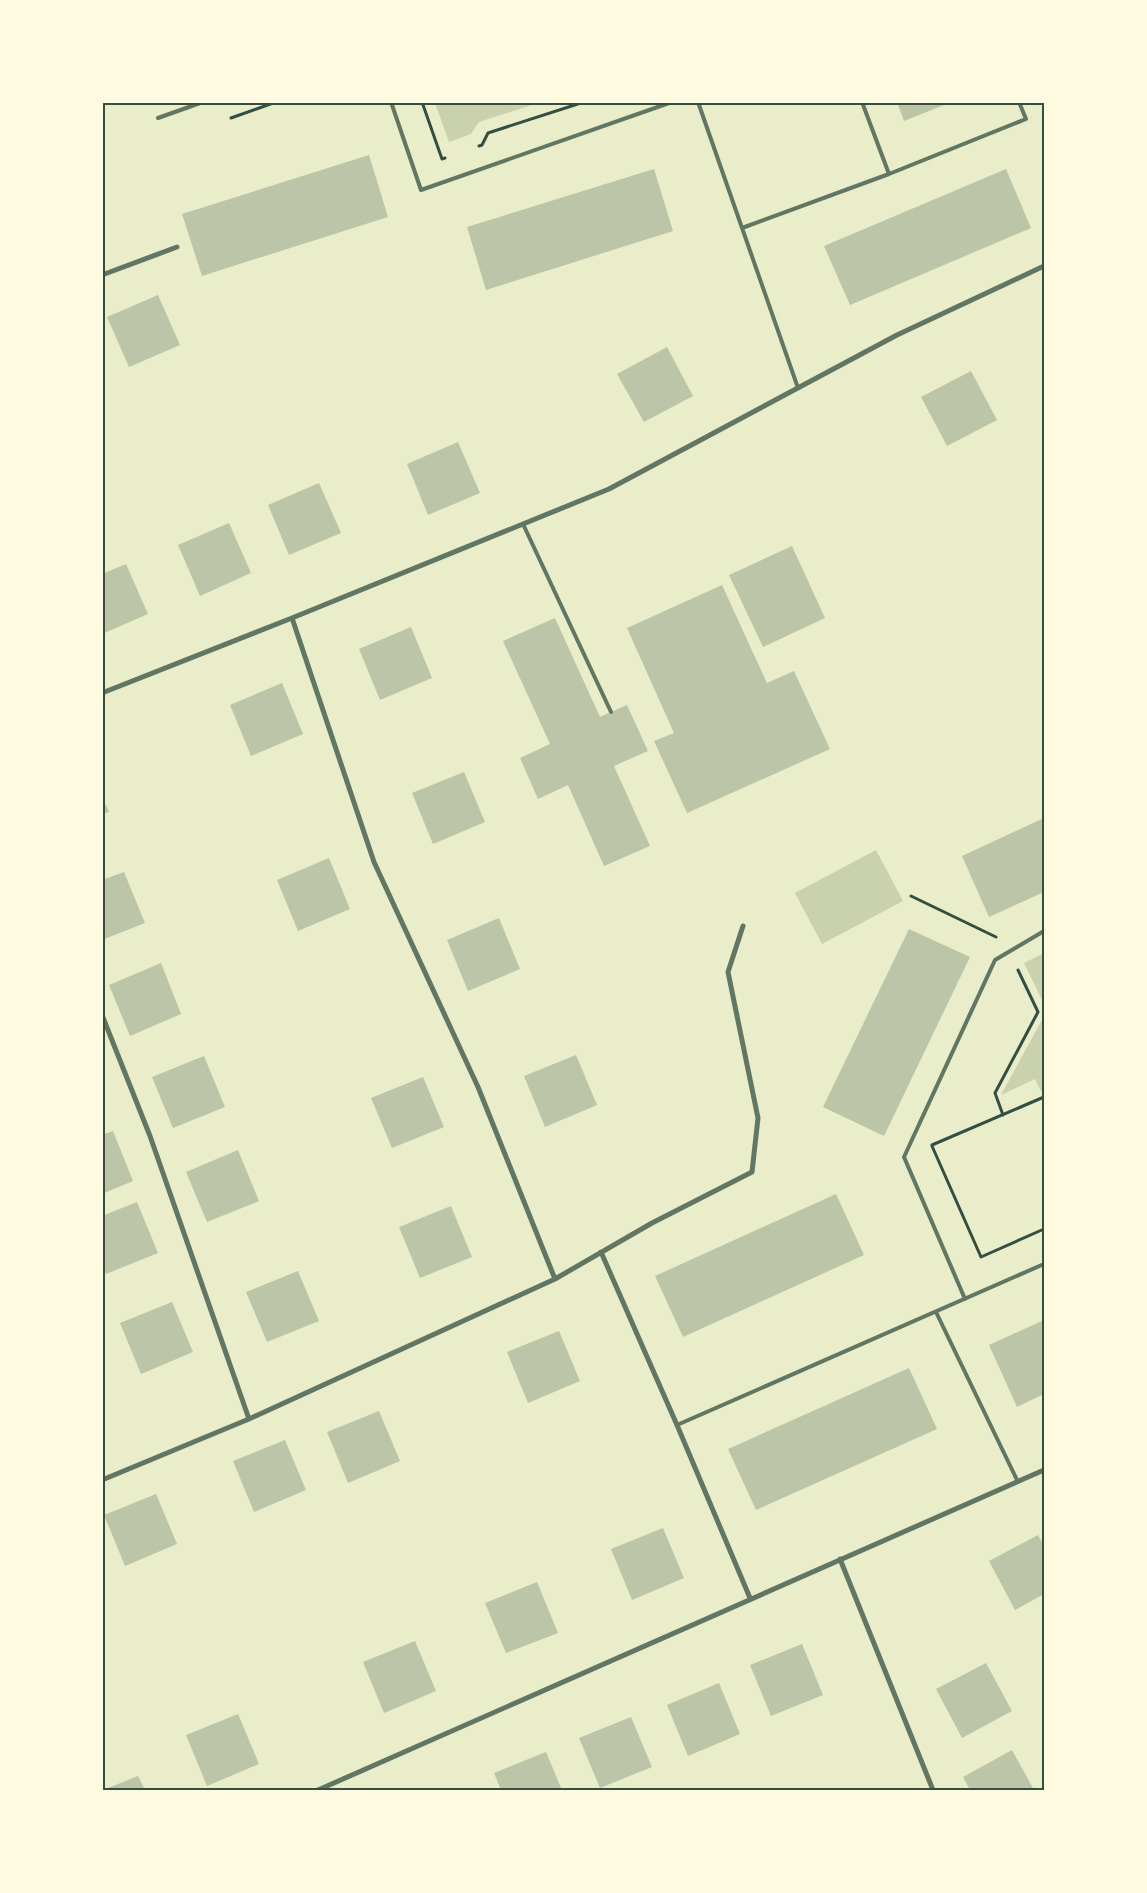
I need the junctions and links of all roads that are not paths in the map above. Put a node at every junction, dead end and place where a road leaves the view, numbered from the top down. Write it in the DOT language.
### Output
graph roads {
  1 [pos="203,102"];
  2 [pos="391,102"];
  3 [pos="672,102"];
  4 [pos="698,102"];
  5 [pos="862,102"];
  6 [pos="1019,102"];
  7 [pos="158,118"];
  8 [pos="889,174"];
  9 [pos="742,228"];
  10 [pos="177,248"];
  11 [pos="1044,266"];
  12 [pos="102,275"];
  13 [pos="798,388"];
  14 [pos="523,524"];
  15 [pos="292,618"];
  16 [pos="102,693"];
  17 [pos="611,712"];
  18 [pos="743,926"];
  19 [pos="1044,931"];
  20 [pos="102,1015"];
  21 [pos="601,1252"];
  22 [pos="1044,1264"];
  23 [pos="555,1279"];
  24 [pos="965,1299"];
  25 [pos="936,1312"];
  26 [pos="249,1419"];
  27 [pos="677,1425"];
  28 [pos="1044,1470"];
  29 [pos="102,1480"];
  30 [pos="1018,1482"];
  31 [pos="840,1559"];
  32 [pos="750,1598"];
  33 [pos="318,1790"];
  34 [pos="933,1790"];
  1 -- 7 [label="lane"];
  2 -- 3 [label="lane"];
  4 -- 9 [label="lane"];
  5 -- 8 [label="lane"];
  6 -- 8 [label="lane"];
  8 -- 9 [label="lane"];
  9 -- 13 [label="lane"];
  10 -- 12 [label="street"];
  11 -- 13 [label="street"];
  13 -- 14 [label="street"];
  14 -- 15 [label="street"];
  14 -- 17 [label="lane"];
  15 -- 16 [label="street"];
  15 -- 23 [label="street"];
  18 -- 21 [label="street"];
  19 -- 24 [label="lane"];
  20 -- 26 [label="street"];
  21 -- 23 [label="street"];
  21 -- 27 [label="street"];
  22 -- 24 [label="lane"];
  23 -- 26 [label="street"];
  24 -- 25 [label="lane"];
  25 -- 27 [label="lane"];
  25 -- 30 [label="lane"];
  26 -- 29 [label="street"];
  27 -- 32 [label="street"];
  28 -- 30 [label="street"];
  30 -- 31 [label="street"];
  31 -- 32 [label="street"];
  31 -- 34 [label="street"];
  32 -- 33 [label="street"];
}
